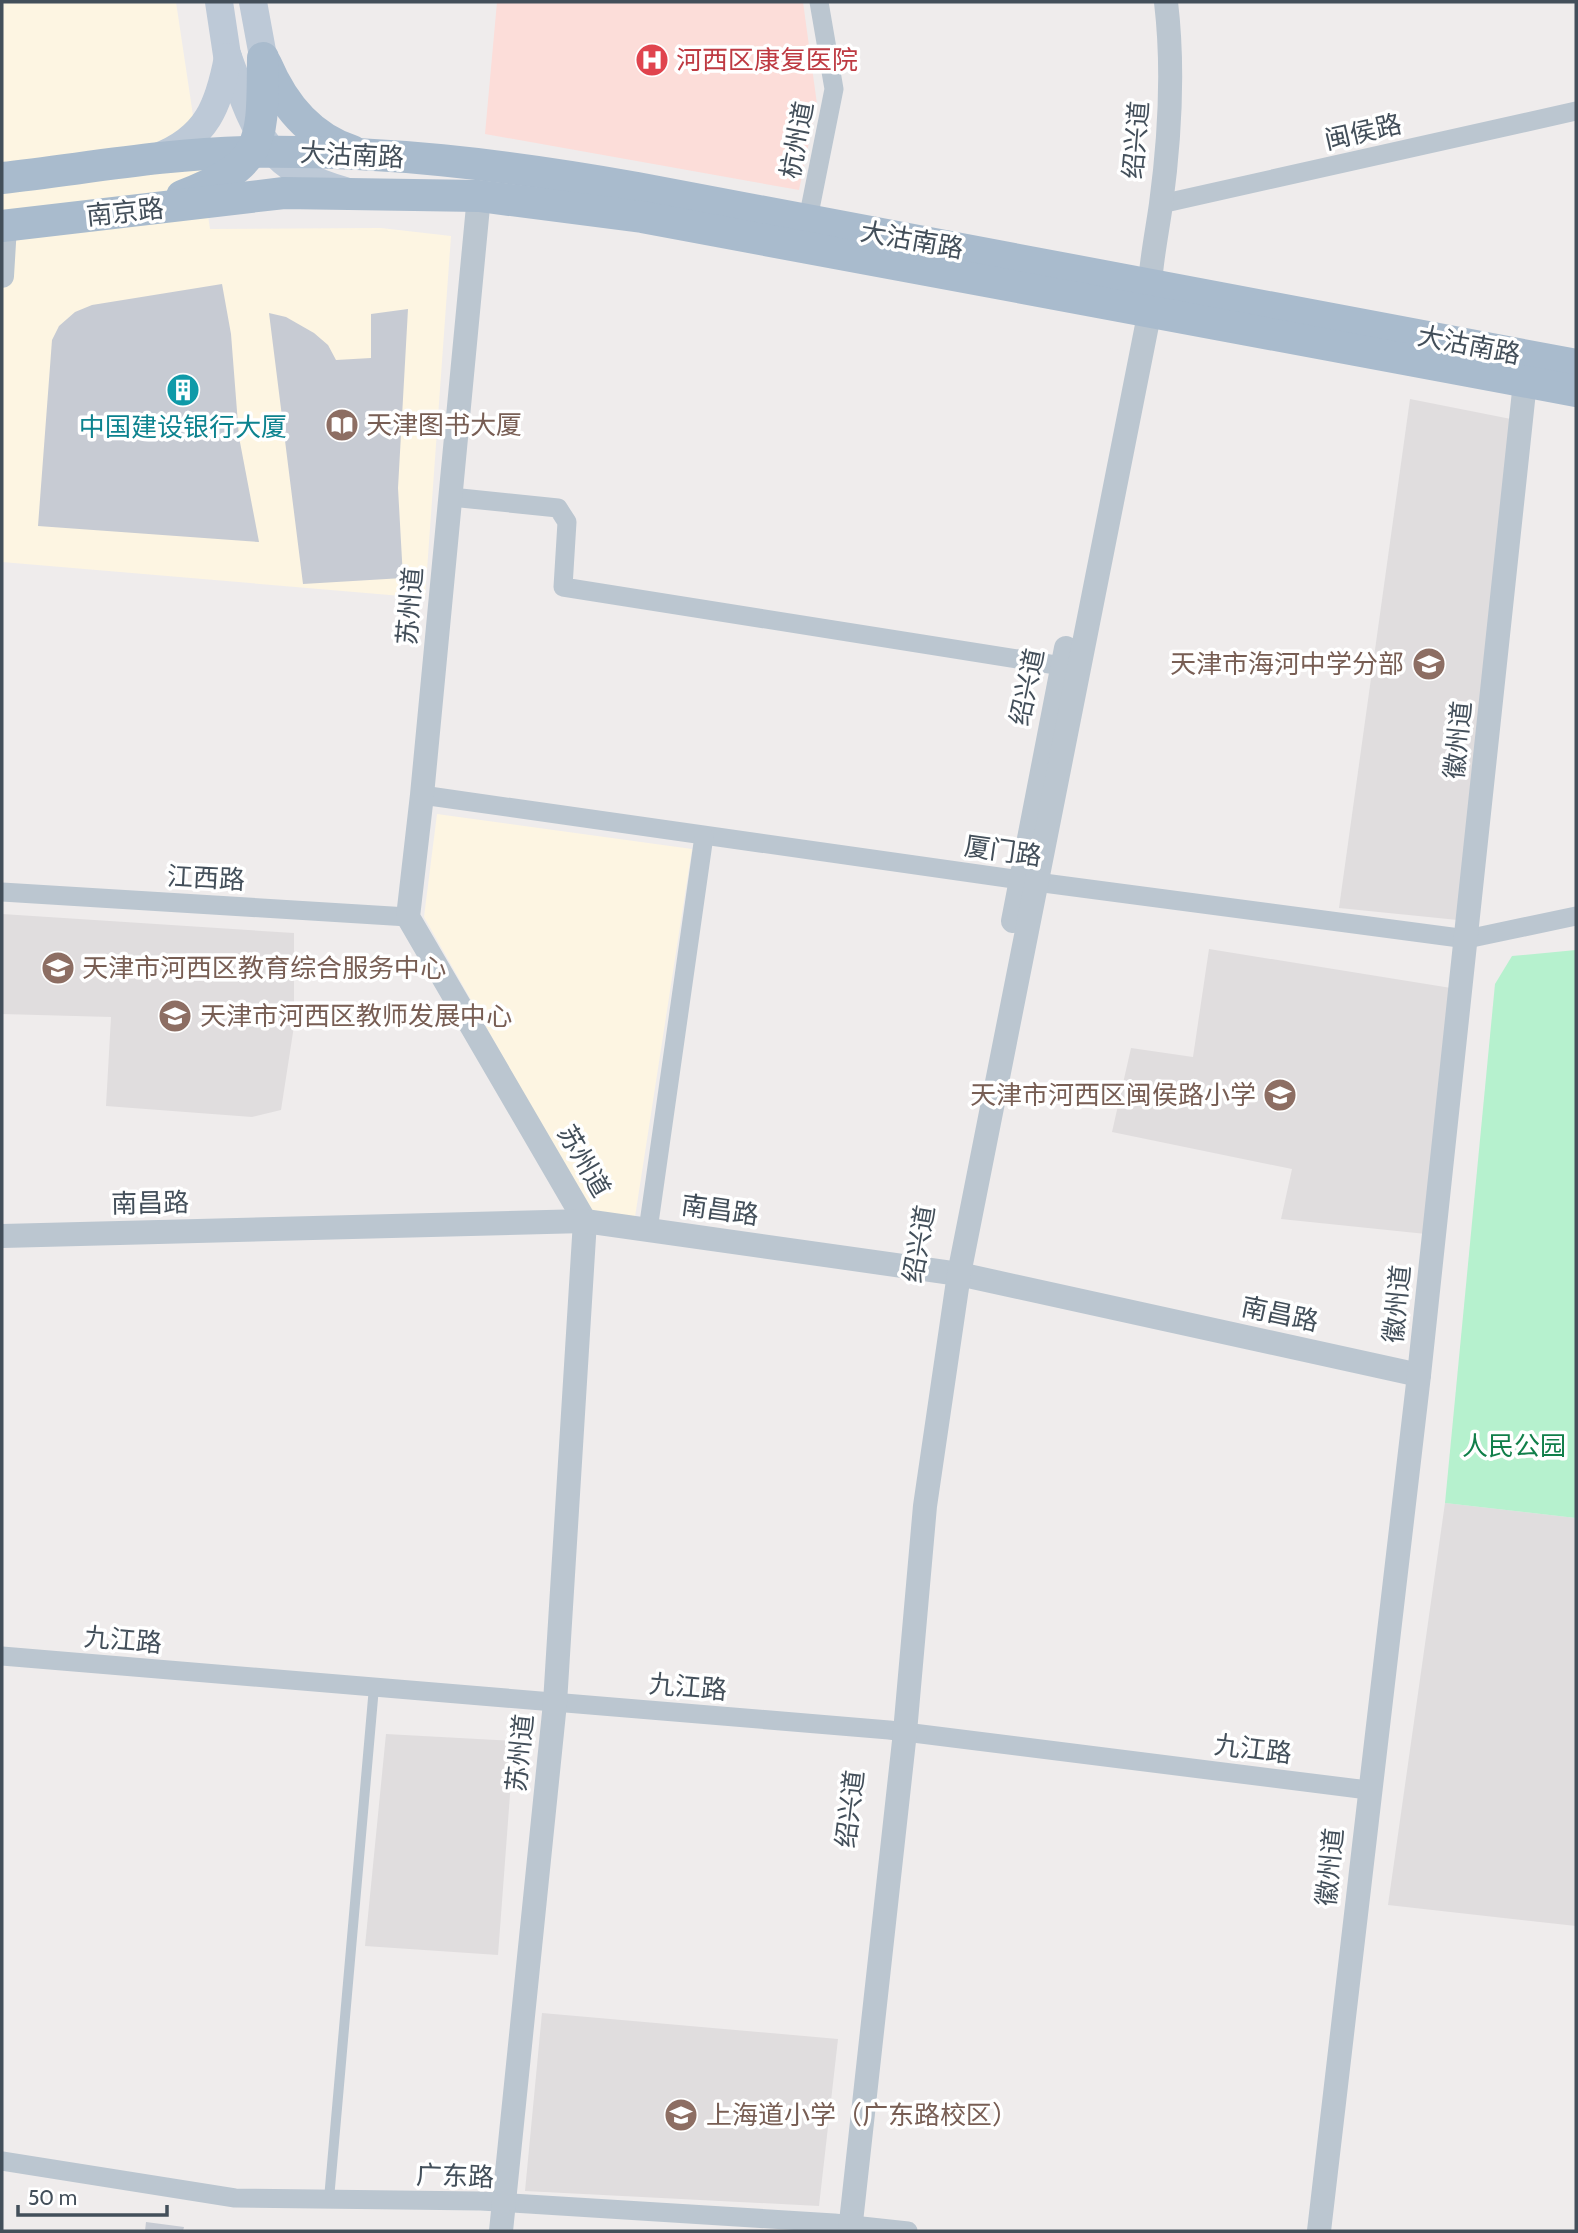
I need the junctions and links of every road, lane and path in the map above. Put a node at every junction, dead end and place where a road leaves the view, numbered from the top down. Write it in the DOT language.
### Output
graph roads {
  1 [pos="219,2"];
  2 [pos="253,2"];
  3 [pos="819,2"];
  4 [pos="1166,2"];
  5 [pos="228,57"];
  6 [pos="263,58"];
  7 [pos="1576,111"];
  8 [pos="261,153"];
  9 [pos="363,155"];
  10 [pos="143,162"];
  11 [pos="2,178"];
  12 [pos="284,193"];
  13 [pos="353,193"];
  14 [pos="479,196"];
  15 [pos="248,197"];
  16 [pos="1161,204"];
  17 [pos="148,210"];
  18 [pos="3,226"];
  19 [pos="805,234"];
  20 [pos="2,276"];
  21 [pos="1145,300"];
  22 [pos="1576,365"];
  23 [pos="1525,382"];
  24 [pos="1576,391"];
  25 [pos="451,497"];
  26 [pos="1062,666"];
  27 [pos="422,795"];
  28 [pos="704,836"];
  29 [pos="1030,882"];
  30 [pos="2,892"];
  31 [pos="1576,916"];
  32 [pos="408,917"];
  33 [pos="1467,939"];
  34 [pos="585,1221"];
  35 [pos="648,1230"];
  36 [pos="2,1236"];
  37 [pos="951,1273"];
  38 [pos="1419,1375"];
  39 [pos="2,1656"];
  40 [pos="374,1687"];
  41 [pos="555,1703"];
  42 [pos="897,1731"];
  43 [pos="1368,1790"];
  44 [pos="2,2161"];
  45 [pos="329,2199"];
  46 [pos="504,2204"];
  47 [pos="842,2227"];
  48 [pos="500,2231"];
  49 [pos="908,2231"];
  50 [pos="1319,2231"];
  1 -- 5 [label="main road"];
  2 -- 6 [label="main road"];
  3 -- 19 [label="street, 杭州道"];
  4 -- 16 [label="street, 绍兴道"];
  5 -- 8 [label="main road"];
  5 -- 10 [label="main road"];
  6 -- 8 [label="main road"];
  6 -- 9 [label="main road"];
  7 -- 16 [label="street, 闽侯路"];
  8 -- 9 [label="main road, 大沽南路"];
  8 -- 10 [label="main road, 南京路"];
  8 -- 12 [label="main road"];
  8 -- 13 [label="main road"];
  8 -- 15 [label="main road"];
  8 -- 17 [label="main road"];
  9 -- 19 [label="main road, 大沽南路"];
  10 -- 11 [label="main road, 南京路"];
  12 -- 13 [label="main road, 大沽南路"];
  12 -- 15 [label="main road, 南京路"];
  13 -- 14 [label="main road, 大沽南路"];
  14 -- 19 [label="main road, 大沽南路"];
  14 -- 25 [label="street, 苏州道"];
  15 -- 17 [label="main road, 南京路"];
  16 -- 21 [label="street, 绍兴道"];
  17 -- 18 [label="main road, 南京路"];
  18 -- 20 [label="street"];
  19 -- 21 [label="main road, 大沽南路"];
  21 -- 22 [label="main road, 大沽南路"];
  21 -- 23 [label="main road, 大沽南路"];
  21 -- 26 [label="street, 绍兴道"];
  21 -- 29 [label="street, 绍兴道"];
  23 -- 24 [label="main road, 大沽南路"];
  23 -- 33 [label="street, 徽州道"];
  25 -- 26 [label="street"];
  25 -- 27 [label="street, 苏州道"];
  26 -- 29 [label="street, 绍兴道"];
  27 -- 28 [label="street, 厦门路"];
  27 -- 32 [label="street, 苏州道"];
  28 -- 29 [label="street, 厦门路"];
  28 -- 35 [label="street"];
  29 -- 33 [label="street, 厦门路"];
  29 -- 37 [label="street, 绍兴道"];
  30 -- 32 [label="street, 江西路"];
  31 -- 33 [label="street, 厦门路"];
  32 -- 34 [label="street, 苏州道"];
  33 -- 38 [label="street, 徽州道"];
  34 -- 35 [label="street, 南昌路"];
  34 -- 36 [label="street, 南昌路"];
  34 -- 41 [label="street, 苏州道"];
  35 -- 37 [label="street, 南昌路"];
  37 -- 38 [label="street, 南昌路"];
  37 -- 42 [label="street, 绍兴道"];
  38 -- 43 [label="street, 徽州道"];
  39 -- 40 [label="street, 九江路"];
  40 -- 41 [label="street, 九江路"];
  40 -- 45 [label="lane"];
  41 -- 42 [label="street, 九江路"];
  41 -- 46 [label="street, 苏州道"];
  42 -- 43 [label="street, 九江路"];
  42 -- 47 [label="street, 绍兴道"];
  43 -- 50 [label="street, 徽州道"];
  44 -- 45 [label="street, 广东路"];
  45 -- 46 [label="street, 广东路"];
  46 -- 47 [label="street, 广东路"];
  46 -- 48 [label="street, 苏州道"];
  47 -- 49 [label="street, 广东路"];
}
